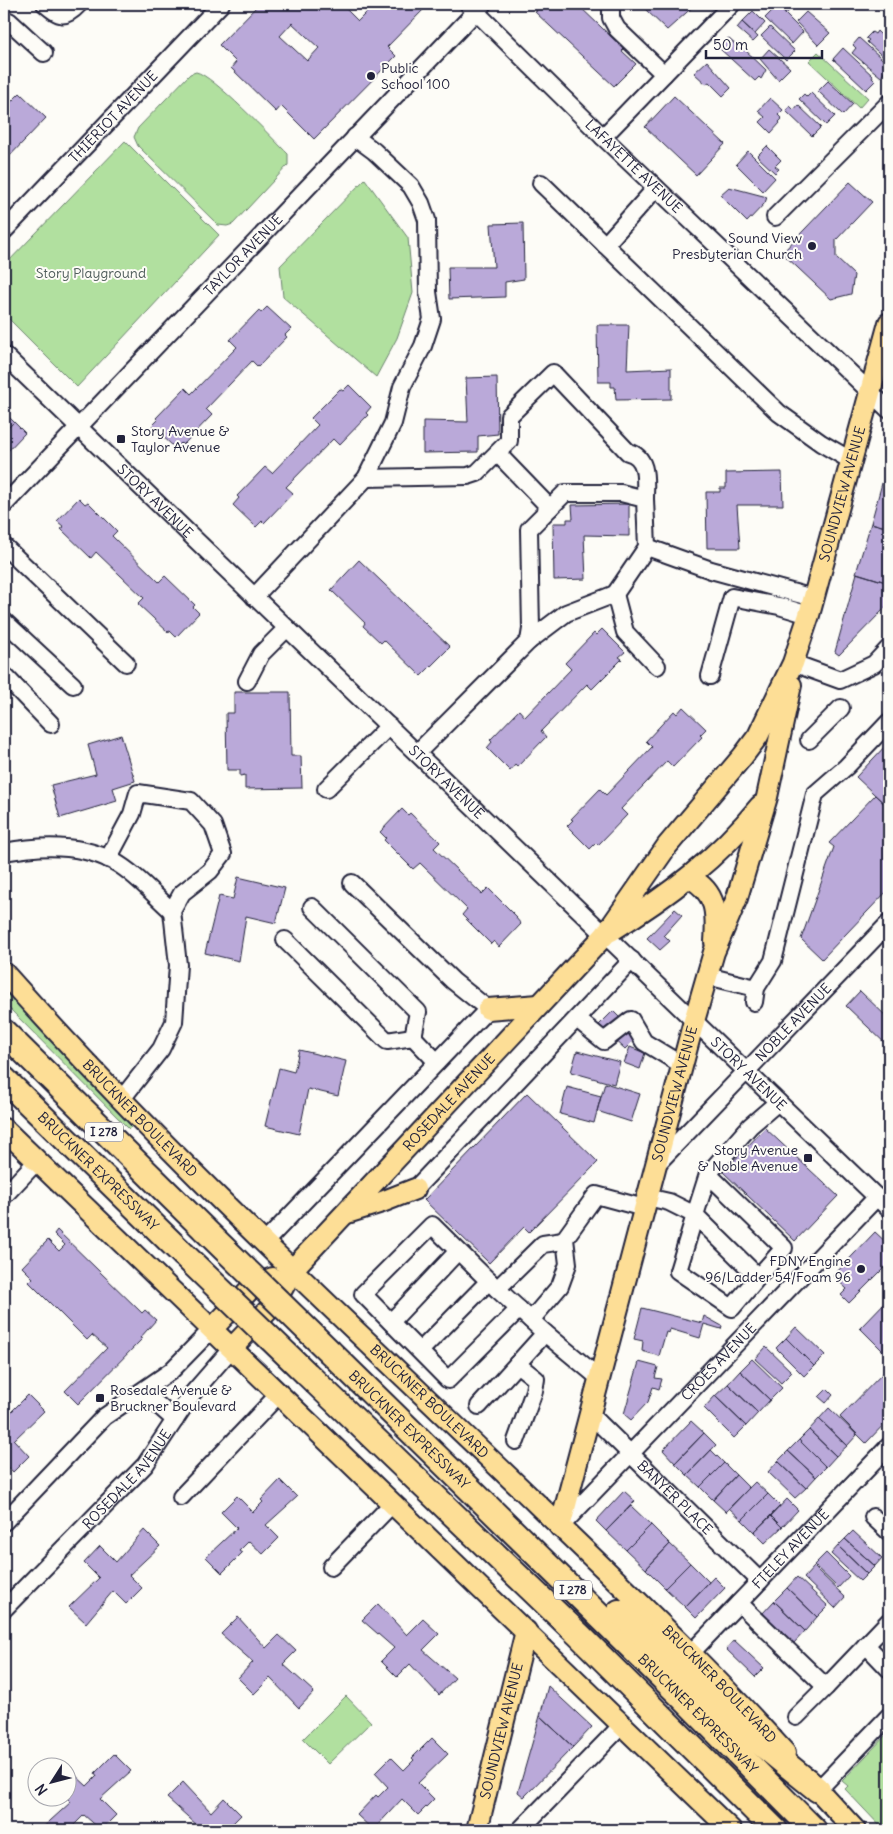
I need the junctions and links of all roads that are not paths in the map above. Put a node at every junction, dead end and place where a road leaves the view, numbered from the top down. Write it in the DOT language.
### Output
graph roads {
  1 [pos="45,4"];
  2 [pos="80,4"];
  3 [pos="221,4"];
  4 [pos="611,4"];
  5 [pos="732,4"];
  6 [pos="475,6"];
  7 [pos="6,21"];
  8 [pos="44,53"];
  9 [pos="664,74"];
  10 [pos="889,103"];
  11 [pos="355,137"];
  12 [pos="603,137"];
  13 [pos="541,183"];
  14 [pos="656,188"];
  15 [pos="776,217"];
  16 [pos="4,231"];
  17 [pos="605,245"];
  18 [pos="889,323"];
  19 [pos="886,347"];
  20 [pos="4,355"];
  21 [pos="871,392"];
  22 [pos="889,410"];
  23 [pos="79,427"];
  24 [pos="498,454"];
  25 [pos="852,461"];
  26 [pos="366,478"];
  27 [pos="645,499"];
  28 [pos="4,505"];
  29 [pos="550,508"];
  30 [pos="4,546"];
  31 [pos="647,547"];
  32 [pos="615,594"];
  33 [pos="254,597"];
  34 [pos="811,607"];
  35 [pos="4,621"];
  36 [pos="287,628"];
  37 [pos="529,641"];
  38 [pos="889,648"];
  39 [pos="793,663"];
  40 [pos="126,664"];
  41 [pos="657,666"];
  42 [pos="4,675"];
  43 [pos="710,676"];
  44 [pos="247,681"];
  45 [pos="73,685"];
  46 [pos="842,708"];
  47 [pos="889,722"];
  48 [pos="51,724"];
  49 [pos="389,726"];
  50 [pos="809,740"];
  51 [pos="416,753"];
  52 [pos="326,789"];
  53 [pos="767,797"];
  54 [pos="697,808"];
  55 [pos="4,852"];
  56 [pos="108,859"];
  57 [pos="690,878"];
  58 [pos="352,882"];
  59 [pos="312,907"];
  60 [pos="172,911"];
  61 [pos="889,923"];
  62 [pos="605,935"];
  63 [pos="285,940"];
  64 [pos="714,952"];
  65 [pos="632,960"];
  66 [pos="4,973"];
  67 [pos="706,976"];
  68 [pos="539,1005"];
  69 [pos="488,1009"];
  70 [pos="577,1019"];
  71 [pos="694,1021"];
  72 [pos="4,1032"];
  73 [pos="412,1038"];
  74 [pos="437,1062"];
  75 [pos="682,1066"];
  76 [pos="746,1071"];
  77 [pos="4,1079"];
  78 [pos="121,1100"];
  79 [pos="778,1102"];
  80 [pos="4,1129"];
  81 [pos="37,1161"];
  82 [pos="656,1165"];
  83 [pos="708,1174"];
  84 [pos="415,1189"];
  85 [pos="4,1196"];
  86 [pos="877,1196"];
  87 [pos="646,1202"];
  88 [pos="889,1209"];
  89 [pos="345,1214"];
  90 [pos="695,1215"];
  91 [pos="565,1239"];
  92 [pos="265,1242"];
  93 [pos="458,1251"];
  94 [pos="293,1269"];
  95 [pos="758,1277"];
  96 [pos="493,1285"];
  97 [pos="519,1309"];
  98 [pos="531,1320"];
  99 [pos="391,1322"];
  100 [pos="212,1329"];
  101 [pos="545,1333"];
  102 [pos="232,1348"];
  103 [pos="420,1351"];
  104 [pos="330,1352"];
  105 [pos="517,1364"];
  106 [pos="598,1377"];
  107 [pos="144,1392"];
  108 [pos="279,1394"];
  109 [pos="479,1406"];
  110 [pos="590,1414"];
  111 [pos="175,1420"];
  112 [pos="516,1441"];
  113 [pos="889,1446"];
  114 [pos="630,1454"];
  115 [pos="181,1497"];
  116 [pos="393,1504"];
  117 [pos="873,1517"];
  118 [pos="4,1522"];
  119 [pos="560,1527"];
  120 [pos="889,1532"];
  121 [pos="331,1567"];
  122 [pos="760,1581"];
  123 [pos="739,1603"];
  124 [pos="4,1609"];
  125 [pos="889,1621"];
  126 [pos="526,1630"];
  127 [pos="866,1645"];
  128 [pos="691,1653"];
  129 [pos="889,1669"];
  130 [pos="826,1687"];
  131 [pos="889,1716"];
  132 [pos="796,1717"];
  133 [pos="623,1724"];
  134 [pos="818,1790"];
  135 [pos="481,1829"];
  136 [pos="520,1830"];
  137 [pos="731,1830"];
  138 [pos="774,1830"];
  139 [pos="814,1830"];
  140 [pos="855,1830"];
  1 -- 2 [label="street"];
  3 -- 16 [label="street, THIERIOT AVENUE"];
  4 -- 9 [label="street"];
  5 -- 9 [label="street"];
  6 -- 11 [label="street, TAYLOR AVENUE"];
  6 -- 12 [label="street, LAFAYETTE AVENUE"];
  7 -- 8 [label="street"];
  9 -- 12 [label="street"];
  10 -- 15 [label="street"];
  11 -- 23 [label="street, TAYLOR AVENUE"];
  11 -- 26 [label="street"];
  12 -- 14 [label="street, LAFAYETTE AVENUE"];
  13 -- 17 [label="street"];
  14 -- 17 [label="street"];
  14 -- 21 [label="street, LAFAYETTE AVENUE"];
  17 -- 25 [label="street"];
  18 -- 19 [label="main road, SOUNDVIEW AVENUE"];
  19 -- 21 [label="main road, SOUNDVIEW AVENUE"];
  20 -- 23 [label="street, STORY AVENUE"];
  21 -- 22 [label="street, LAFAYETTE AVENUE"];
  21 -- 25 [label="main road, SOUNDVIEW AVENUE"];
  23 -- 28 [label="street, TAYLOR AVENUE"];
  23 -- 33 [label="street, STORY AVENUE"];
  24 -- 26 [label="street"];
  24 -- 27 [label="street"];
  24 -- 29 [label="street"];
  25 -- 34 [label="main road, SOUNDVIEW AVENUE"];
  26 -- 33 [label="street"];
  27 -- 29 [label="street"];
  27 -- 31 [label="street"];
  29 -- 37 [label="street"];
  30 -- 40 [label="street"];
  31 -- 32 [label="street"];
  31 -- 34 [label="street"];
  32 -- 37 [label="street"];
  32 -- 41 [label="street"];
  33 -- 36 [label="street, STORY AVENUE"];
  34 -- 39 [label="main road, SOUNDVIEW AVENUE"];
  34 -- 43 [label="street"];
  35 -- 45 [label="street"];
  36 -- 44 [label="street"];
  36 -- 49 [label="street, STORY AVENUE"];
  37 -- 51 [label="street"];
  38 -- 39 [label="street"];
  39 -- 53 [label="main road, SOUNDVIEW AVENUE"];
  39 -- 54 [label="main road, SOUNDVIEW AVENUE"];
  42 -- 48 [label="street"];
  46 -- 50 [label="street"];
  47 -- 67 [label="street"];
  49 -- 51 [label="street, STORY AVENUE"];
  49 -- 52 [label="street"];
  51 -- 62 [label="street, STORY AVENUE"];
  53 -- 57 [label="main road, ROSEDALE AVENUE"];
  53 -- 64 [label="main road, SOUNDVIEW AVENUE"];
  54 -- 62 [label="main road, ROSEDALE AVENUE"];
  55 -- 56 [label="street"];
  56 -- 60 [label="street"];
  56 -- 60 [label="street"];
  57 -- 62 [label="main road, ROSEDALE AVENUE"];
  57 -- 64 [label="main road"];
  58 -- 69 [label="street"];
  59 -- 73 [label="street"];
  60 -- 78 [label="street"];
  61 -- 76 [label="street, NOBLE AVENUE"];
  62 -- 65 [label="street, STORY AVENUE"];
  62 -- 68 [label="main road, ROSEDALE AVENUE"];
  63 -- 73 [label="street"];
  64 -- 67 [label="main road, SOUNDVIEW AVENUE"];
  65 -- 70 [label="street"];
  65 -- 71 [label="street, STORY AVENUE"];
  66 -- 78 [label="main road, BRUCKNER BOULEVARD"];
  67 -- 71 [label="main road, SOUNDVIEW AVENUE"];
  68 -- 69 [label="main road"];
  68 -- 89 [label="main road, ROSEDALE AVENUE"];
  69 -- 74 [label="street"];
  70 -- 75 [label="street"];
  70 -- 84 [label="street"];
  71 -- 75 [label="main road, SOUNDVIEW AVENUE"];
  71 -- 76 [label="street, STORY AVENUE"];
  72 -- 104 [label="highway, BRUCKNER EXPRESSWAY / I 278, bridge"];
  73 -- 74 [label="street"];
  74 -- 92 [label="street"];
  75 -- 82 [label="main road, SOUNDVIEW AVENUE"];
  76 -- 79 [label="street, STORY AVENUE"];
  76 -- 82 [label="street, NOBLE AVENUE"];
  77 -- 138 [label="highway, BRUCKNER EXPRESSWAY / I 278, bridge"];
  78 -- 92 [label="main road, BRUCKNER BOULEVARD"];
  79 -- 83 [label="street"];
  79 -- 86 [label="street, STORY AVENUE"];
  80 -- 81 [label="main road"];
  81 -- 85 [label="street"];
  81 -- 100 [label="main road"];
  82 -- 87 [label="main road, SOUNDVIEW AVENUE"];
  83 -- 90 [label="street"];
  83 -- 95 [label="street"];
  84 -- 89 [label="main road"];
  86 -- 88 [label="street, STORY AVENUE"];
  86 -- 114 [label="street, CROES AVENUE"];
  87 -- 90 [label="street"];
  87 -- 91 [label="street"];
  87 -- 106 [label="main road, SOUNDVIEW AVENUE"];
  89 -- 94 [label="main road, ROSEDALE AVENUE"];
  90 -- 95 [label="street"];
  90 -- 95 [label="street"];
  91 -- 96 [label="street"];
  91 -- 98 [label="street"];
  92 -- 94 [label="main road, BRUCKNER BOULEVARD"];
  93 -- 96 [label="street"];
  93 -- 99 [label="street"];
  93 -- 99 [label="street"];
  94 -- 100 [label="main road, ROSEDALE AVENUE"];
  94 -- 102 [label="main road, ROSEDALE AVENUE"];
  94 -- 119 [label="main road, BRUCKNER BOULEVARD"];
  96 -- 97 [label="street"];
  96 -- 103 [label="street"];
  97 -- 98 [label="street"];
  97 -- 103 [label="street"];
  98 -- 101 [label="street"];
  99 -- 103 [label="street"];
  100 -- 102 [label="main road"];
  100 -- 107 [label="street, ROSEDALE AVENUE"];
  101 -- 105 [label="street"];
  101 -- 106 [label="street"];
  102 -- 108 [label="main road"];
  102 -- 111 [label="street, ROSEDALE AVENUE"];
  104 -- 134 [label="highway"];
  104 -- 139 [label="highway, BRUCKNER EXPRESSWAY / I 278"];
  105 -- 109 [label="street"];
  105 -- 112 [label="street"];
  106 -- 110 [label="main road, SOUNDVIEW AVENUE"];
  107 -- 111 [label="street"];
  107 -- 118 [label="street, ROSEDALE AVENUE"];
  108 -- 115 [label="street"];
  108 -- 116 [label="main road"];
  110 -- 114 [label="street, BANYER PLACE"];
  110 -- 119 [label="main road, SOUNDVIEW AVENUE"];
  111 -- 124 [label="street, ROSEDALE AVENUE"];
  113 -- 122 [label="street, FTELEY AVENUE"];
  114 -- 119 [label="street, CROES AVENUE"];
  114 -- 122 [label="street, BANYER PLACE"];
  116 -- 121 [label="street"];
  116 -- 126 [label="main road"];
  117 -- 120 [label="street"];
  119 -- 128 [label="main road, BRUCKNER BOULEVARD"];
  122 -- 123 [label="street, FTELEY AVENUE"];
  123 -- 128 [label="street, FTELEY AVENUE"];
  123 -- 130 [label="street"];
  125 -- 127 [label="street"];
  126 -- 133 [label="main road"];
  126 -- 135 [label="main road, SOUNDVIEW AVENUE"];
  127 -- 129 [label="street"];
  127 -- 130 [label="street"];
  128 -- 134 [label="main road, BRUCKNER BOULEVARD"];
  130 -- 132 [label="street"];
  131 -- 134 [label="street"];
  133 -- 136 [label="street"];
  133 -- 137 [label="main road"];
  134 -- 140 [label="main road, BRUCKNER BOULEVARD"];
}
